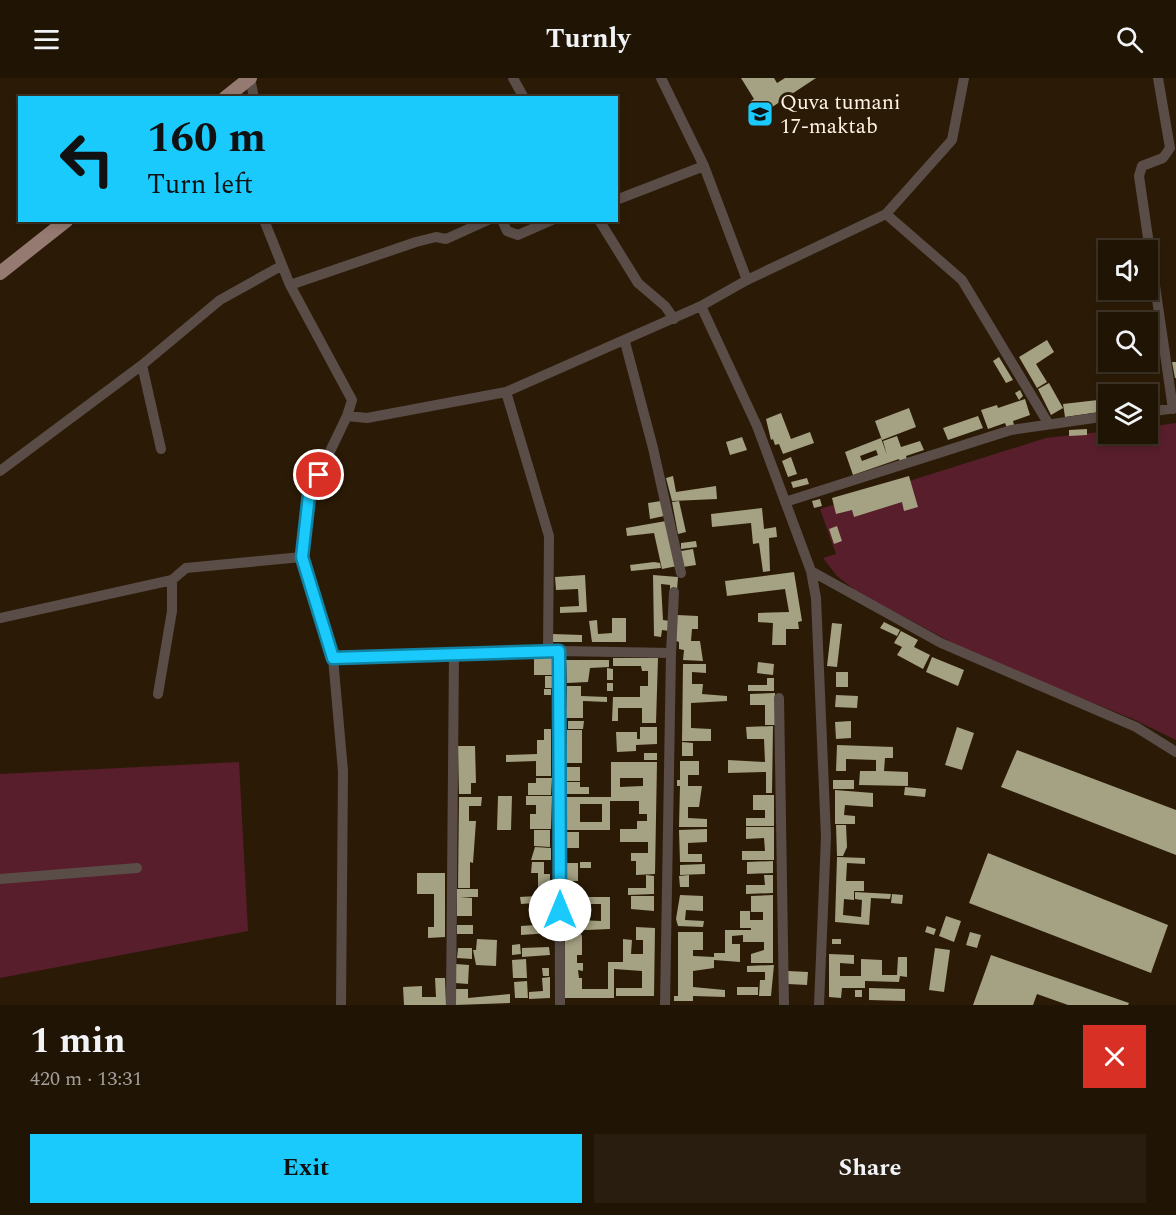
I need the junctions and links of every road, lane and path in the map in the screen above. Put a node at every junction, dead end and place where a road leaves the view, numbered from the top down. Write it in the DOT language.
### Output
graph roads {
  1 [pos="250,78"];
  2 [pos="513,78"];
  3 [pos="661,78"];
  4 [pos="964,78"];
  5 [pos="1158,78"];
  6 [pos="228,96"];
  7 [pos="254,96"];
  8 [pos="523,96"];
  9 [pos="704,166"];
  10 [pos="618,199"];
  11 [pos="886,214"];
  12 [pos="64,222"];
  13 [pos="265,222"];
  14 [pos="484,222"];
  15 [pos="503,222"];
  16 [pos="548,222"];
  17 [pos="600,222"];
  18 [pos="281,266"];
  19 [pos="0,273"];
  20 [pos="747,280"];
  21 [pos="290,285"];
  22 [pos="700,306"];
  23 [pos="674,319"];
  24 [pos="625,342"];
  25 [pos="142,365"];
  26 [pos="506,392"];
  27 [pos="1175,409"];
  28 [pos="1158,411"];
  29 [pos="347,416"];
  30 [pos="1098,417"];
  31 [pos="1048,423"];
  32 [pos="161,449"];
  33 [pos="0,471"];
  34 [pos="785,502"];
  35 [pos="302,557"];
  36 [pos="811,571"];
  37 [pos="681,573"];
  38 [pos="172,580"];
  39 [pos="674,592"];
  40 [pos="0,618"];
  41 [pos="554,651"];
  42 [pos="454,653"];
  43 [pos="671,653"];
  44 [pos="333,658"];
  45 [pos="158,694"];
  46 [pos="779,698"];
  47 [pos="1176,752"];
  48 [pos="137,867"];
  49 [pos="0,879"];
  50 [pos="341,1005"];
  51 [pos="452,1005"];
  52 [pos="560,1005"];
  53 [pos="665,1005"];
  54 [pos="784,1005"];
  55 [pos="819,1005"];
  1 -- 6 [label="main road"];
  1 -- 7 [label="street"];
  2 -- 8 [label="street"];
  3 -- 9 [label="street"];
  4 -- 11 [label="street"];
  5 -- 27 [label="street"];
  9 -- 10 [label="street"];
  9 -- 20 [label="street"];
  11 -- 20 [label="street"];
  11 -- 31 [label="street"];
  12 -- 19 [label="main road"];
  13 -- 18 [label="street"];
  14 -- 21 [label="street"];
  15 -- 16 [label="street"];
  17 -- 23 [label="street"];
  18 -- 21 [label="street"];
  18 -- 25 [label="street"];
  20 -- 22 [label="street"];
  21 -- 29 [label="street"];
  22 -- 23 [label="street"];
  22 -- 34 [label="street"];
  23 -- 24 [label="street"];
  24 -- 26 [label="street"];
  24 -- 37 [label="street"];
  25 -- 32 [label="street"];
  25 -- 33 [label="street"];
  26 -- 29 [label="street"];
  26 -- 41 [label="street"];
  27 -- 28 [label="street"];
  29 -- 35 [label="street"];
  30 -- 31 [label="street"];
  31 -- 34 [label="street"];
  34 -- 36 [label="street"];
  35 -- 38 [label="street"];
  35 -- 44 [label="street"];
  36 -- 47 [label="street"];
  36 -- 55 [label="street"];
  38 -- 40 [label="street"];
  38 -- 45 [label="street"];
  39 -- 43 [label="street"];
  41 -- 42 [label="street"];
  41 -- 43 [label="street"];
  41 -- 52 [label="street"];
  42 -- 44 [label="street"];
  42 -- 51 [label="street"];
  43 -- 53 [label="street"];
  44 -- 50 [label="street"];
  46 -- 54 [label="street"];
  48 -- 49 [label="street"];
}
